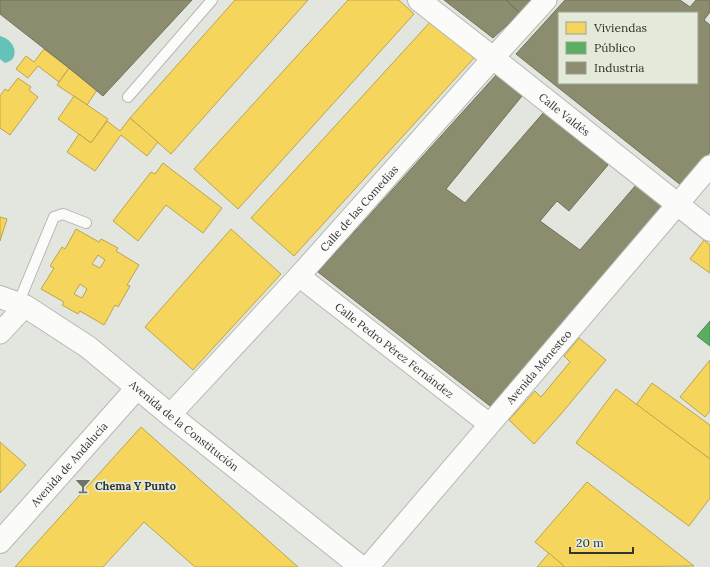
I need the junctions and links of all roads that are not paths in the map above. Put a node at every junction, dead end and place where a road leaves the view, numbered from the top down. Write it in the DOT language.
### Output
graph roads {
  1 [pos="212,0"];
  2 [pos="419,0"];
  3 [pos="546,0"];
  4 [pos="493,58"];
  5 [pos="128,97"];
  6 [pos="710,166"];
  7 [pos="677,205"];
  8 [pos="86,223"];
  9 [pos="708,225"];
  10 [pos="299,276"];
  11 [pos="14,302"];
  12 [pos="0,333"];
  13 [pos="138,388"];
  14 [pos="170,415"];
  15 [pos="489,424"];
  16 [pos="0,542"];
  17 [pos="361,567"];
  18 [pos="368,567"];
  1 -- 5 [label="lane"];
  2 -- 4 [label="street, Calle Valdés"];
  3 -- 4 [label="street, Calle de las Comedias"];
  4 -- 7 [label="street, Calle Valdés"];
  4 -- 10 [label="street, Calle de las Comedias"];
  6 -- 7 [label="street, Avenida Menesteo"];
  7 -- 9 [label="street, Calle Valdés"];
  7 -- 15 [label="street, Avenida Menesteo"];
  8 -- 11 [label="lane"];
  10 -- 14 [label="street, Calle de las Comedias"];
  10 -- 15 [label="street, Calle Pedro Pérez Fernández"];
  11 -- 12 [label="street"];
  11 -- 13 [label="street, Avenida de la Constitución"];
  13 -- 14 [label="street, Avenida de la Constitución"];
  13 -- 16 [label="street, Avenida de Andalucía"];
  14 -- 17 [label="street, Avenida de la Constitución"];
  15 -- 18 [label="street, Avenida Menesteo"];
}
